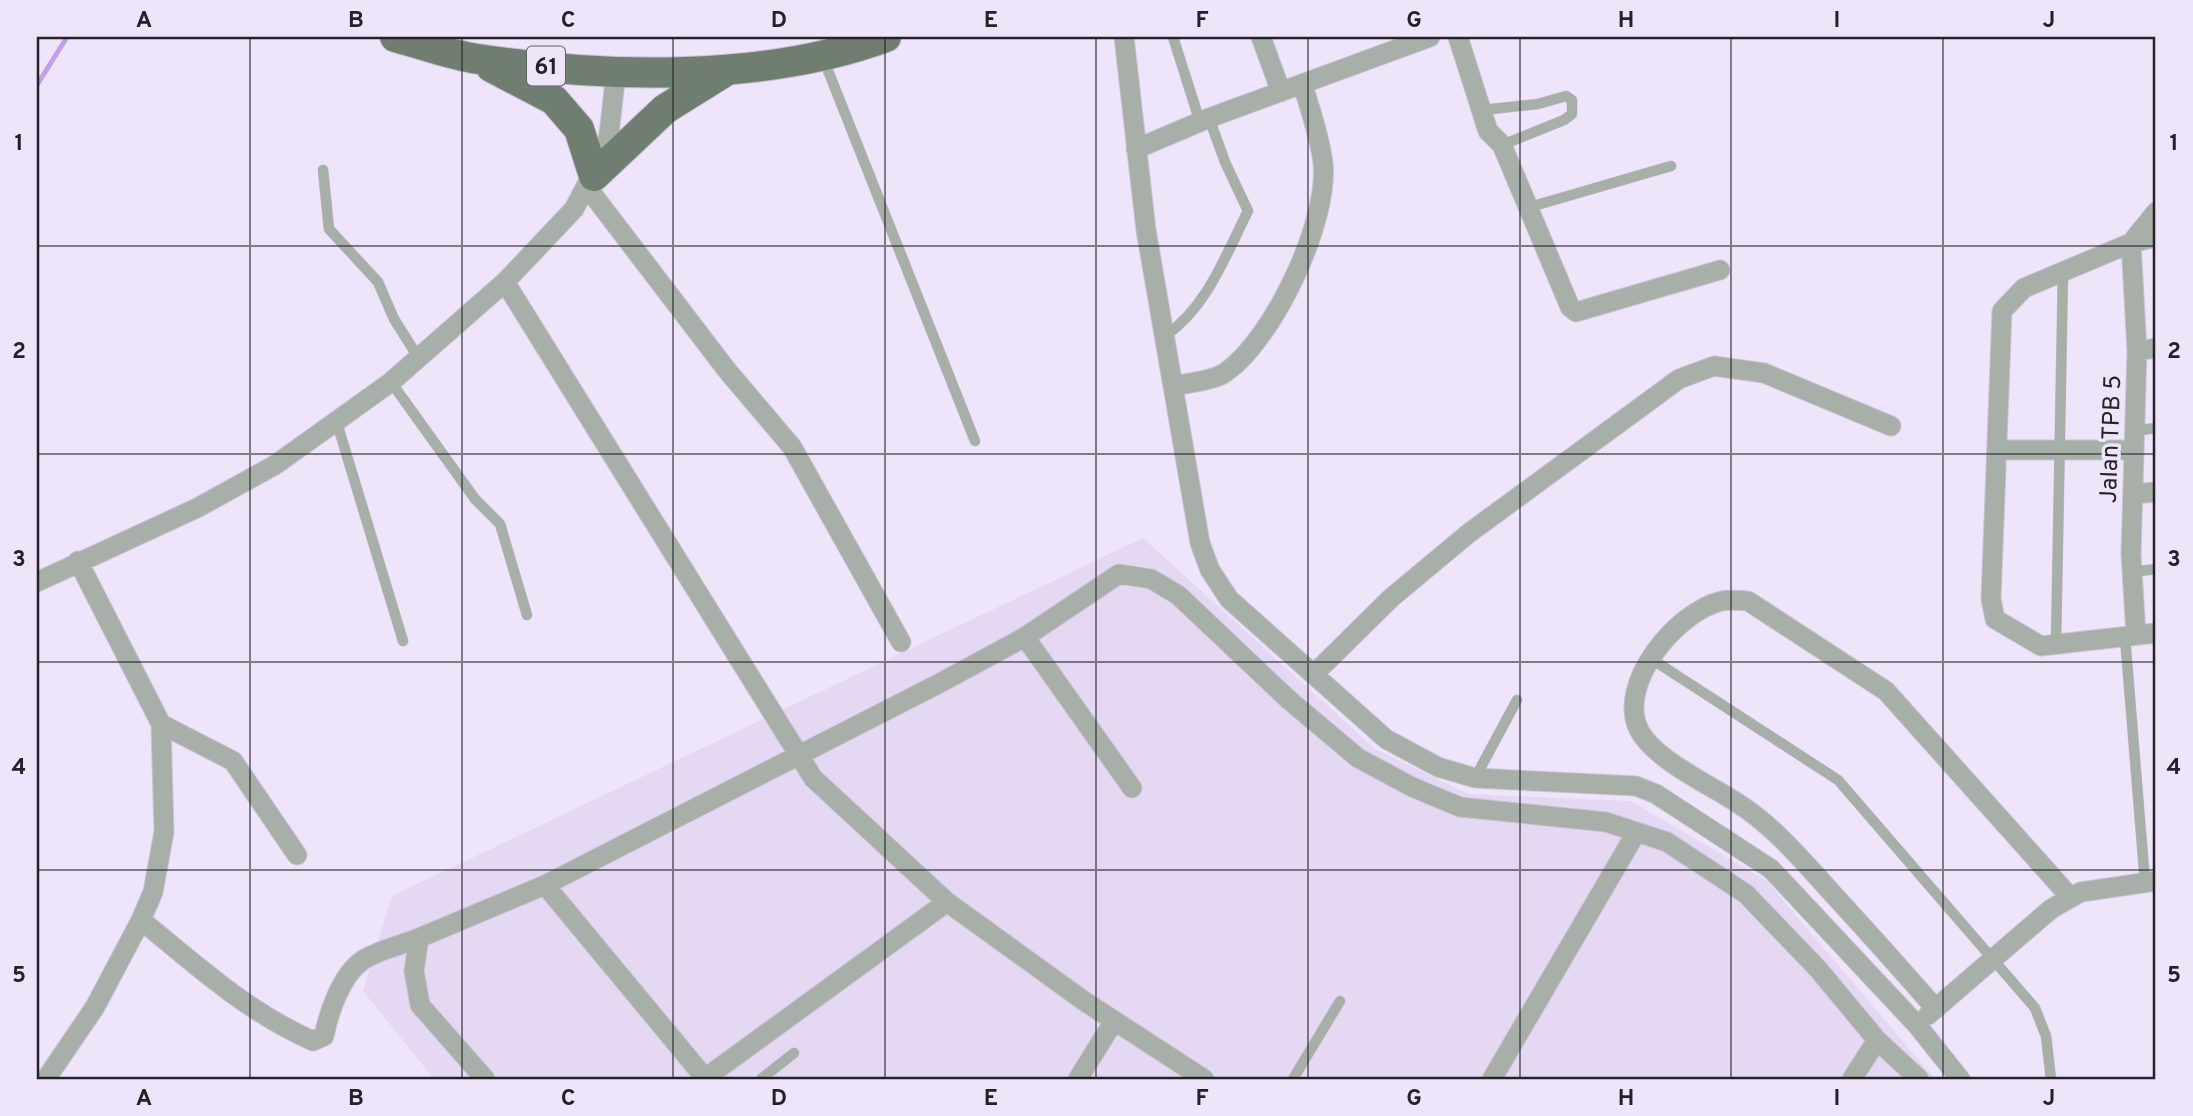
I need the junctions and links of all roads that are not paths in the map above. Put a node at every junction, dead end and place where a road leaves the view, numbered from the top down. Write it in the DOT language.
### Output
graph roads {
  1 [pos="395,37"];
  2 [pos="1124,37"];
  3 [pos="1172,37"];
  4 [pos="1261,37"];
  5 [pos="1430,37"];
  6 [pos="1458,37"];
  7 [pos="878,38"];
  8 [pos="822,54"];
  9 [pos="476,59"];
  10 [pos="727,70"];
  11 [pos="616,73"];
  12 [pos="1303,85"];
  13 [pos="1281,92"];
  14 [pos="1482,110"];
  15 [pos="1205,120"];
  16 [pos="1502,145"];
  17 [pos="1136,149"];
  18 [pos="1671,166"];
  19 [pos="323,170"];
  20 [pos="591,182"];
  21 [pos="1530,207"];
  22 [pos="2156,212"];
  23 [pos="2156,237"];
  24 [pos="2131,243"];
  25 [pos="1720,270"];
  26 [pos="2063,271"];
  27 [pos="505,282"];
  28 [pos="1166,337"];
  29 [pos="2146,349"];
  30 [pos="418,357"];
  31 [pos="391,382"];
  32 [pos="1175,386"];
  33 [pos="337,423"];
  34 [pos="1891,426"];
  35 [pos="2156,428"];
  36 [pos="2134,440"];
  37 [pos="975,441"];
  38 [pos="1997,450"];
  39 [pos="2060,451"];
  40 [pos="2156,492"];
  41 [pos="2133,494"];
  42 [pos="78,561"];
  43 [pos="2156,569"];
  44 [pos="2132,572"];
  45 [pos="37,582"];
  46 [pos="527,615"];
  47 [pos="2139,635"];
  48 [pos="1025,637"];
  49 [pos="403,641"];
  50 [pos="901,642"];
  51 [pos="2056,644"];
  52 [pos="1650,658"];
  53 [pos="1315,673"];
  54 [pos="1517,700"];
  55 [pos="161,724"];
  56 [pos="798,754"];
  57 [pos="1475,778"];
  58 [pos="1512,781"];
  59 [pos="1132,788"];
  60 [pos="1506,812"];
  61 [pos="1636,833"];
  62 [pos="297,855"];
  63 [pos="2151,882"];
  64 [pos="545,885"];
  65 [pos="2071,898"];
  66 [pos="947,902"];
  67 [pos="141,920"];
  68 [pos="419,939"];
  69 [pos="1993,959"];
  70 [pos="1340,1002"];
  71 [pos="1935,1008"];
  72 [pos="1114,1021"];
  73 [pos="1917,1025"];
  74 [pos="1877,1040"];
  75 [pos="794,1054"];
  76 [pos="46,1079"];
  77 [pos="485,1079"];
  78 [pos="705,1079"];
  79 [pos="761,1079"];
  80 [pos="1078,1079"];
  81 [pos="1205,1079"];
  82 [pos="1293,1079"];
  83 [pos="1492,1079"];
  84 [pos="1852,1079"];
  85 [pos="1919,1079"];
  86 [pos="1960,1079"];
  87 [pos="2051,1079"];
  1 -- 9 [label="main road, 61"];
  2 -- 17 [label="street"];
  3 -- 15 [label="lane"];
  4 -- 13 [label="street"];
  5 -- 12 [label="street"];
  6 -- 14 [label="street"];
  7 -- 8 [label="main road, 61"];
  8 -- 10 [label="main road, 61"];
  8 -- 37 [label="lane"];
  9 -- 11 [label="main road, 61"];
  9 -- 20 [label="main road"];
  10 -- 11 [label="main road, 61"];
  10 -- 20 [label="main road"];
  11 -- 20 [label="street"];
  12 -- 13 [label="street"];
  12 -- 32 [label="street"];
  13 -- 15 [label="street"];
  14 -- 16 [label="street"];
  14 -- 16 [label="lane"];
  15 -- 17 [label="street"];
  15 -- 28 [label="lane"];
  16 -- 21 [label="street"];
  17 -- 28 [label="street"];
  18 -- 21 [label="lane"];
  19 -- 30 [label="lane"];
  20 -- 27 [label="street"];
  20 -- 50 [label="street"];
  21 -- 25 [label="street"];
  22 -- 24 [label="street"];
  23 -- 24 [label="street"];
  24 -- 26 [label="street"];
  24 -- 29 [label="street, Jalan TPB 5"];
  26 -- 38 [label="street"];
  26 -- 39 [label="lane"];
  27 -- 30 [label="street"];
  27 -- 56 [label="street"];
  28 -- 32 [label="street"];
  29 -- 36 [label="street, Jalan TPB 5"];
  30 -- 31 [label="street"];
  31 -- 33 [label="street"];
  31 -- 46 [label="lane"];
  32 -- 53 [label="street"];
  33 -- 42 [label="street"];
  33 -- 49 [label="lane"];
  34 -- 53 [label="street"];
  35 -- 36 [label="lane"];
  36 -- 39 [label="street"];
  36 -- 41 [label="street, Jalan TPB 5"];
  38 -- 39 [label="street"];
  38 -- 51 [label="street"];
  39 -- 51 [label="lane"];
  40 -- 41 [label="street"];
  41 -- 44 [label="street, Jalan TPB 5"];
  42 -- 45 [label="street"];
  42 -- 55 [label="street"];
  43 -- 44 [label="lane"];
  44 -- 47 [label="street, Jalan TPB 5"];
  47 -- 51 [label="street"];
  47 -- 63 [label="lane"];
  48 -- 56 [label="street"];
  48 -- 59 [label="street"];
  48 -- 60 [label="street"];
  52 -- 65 [label="street"];
  52 -- 69 [label="lane"];
  52 -- 71 [label="street"];
  53 -- 57 [label="street"];
  54 -- 57 [label="lane"];
  55 -- 62 [label="street"];
  55 -- 67 [label="street"];
  56 -- 64 [label="street"];
  56 -- 66 [label="street"];
  57 -- 58 [label="street"];
  58 -- 60 [label="street"];
  58 -- 73 [label="street"];
  60 -- 61 [label="street"];
  61 -- 74 [label="street"];
  61 -- 83 [label="street"];
  63 -- 65 [label="street"];
  64 -- 68 [label="street"];
  64 -- 78 [label="street"];
  65 -- 69 [label="street"];
  66 -- 72 [label="street"];
  66 -- 78 [label="street"];
  67 -- 68 [label="street"];
  67 -- 76 [label="street"];
  68 -- 77 [label="street"];
  69 -- 71 [label="street"];
  69 -- 87 [label="lane"];
  70 -- 82 [label="lane"];
  71 -- 73 [label="street"];
  72 -- 80 [label="street"];
  72 -- 81 [label="street"];
  73 -- 86 [label="street"];
  74 -- 84 [label="street"];
  74 -- 85 [label="street"];
  75 -- 79 [label="lane"];
}
